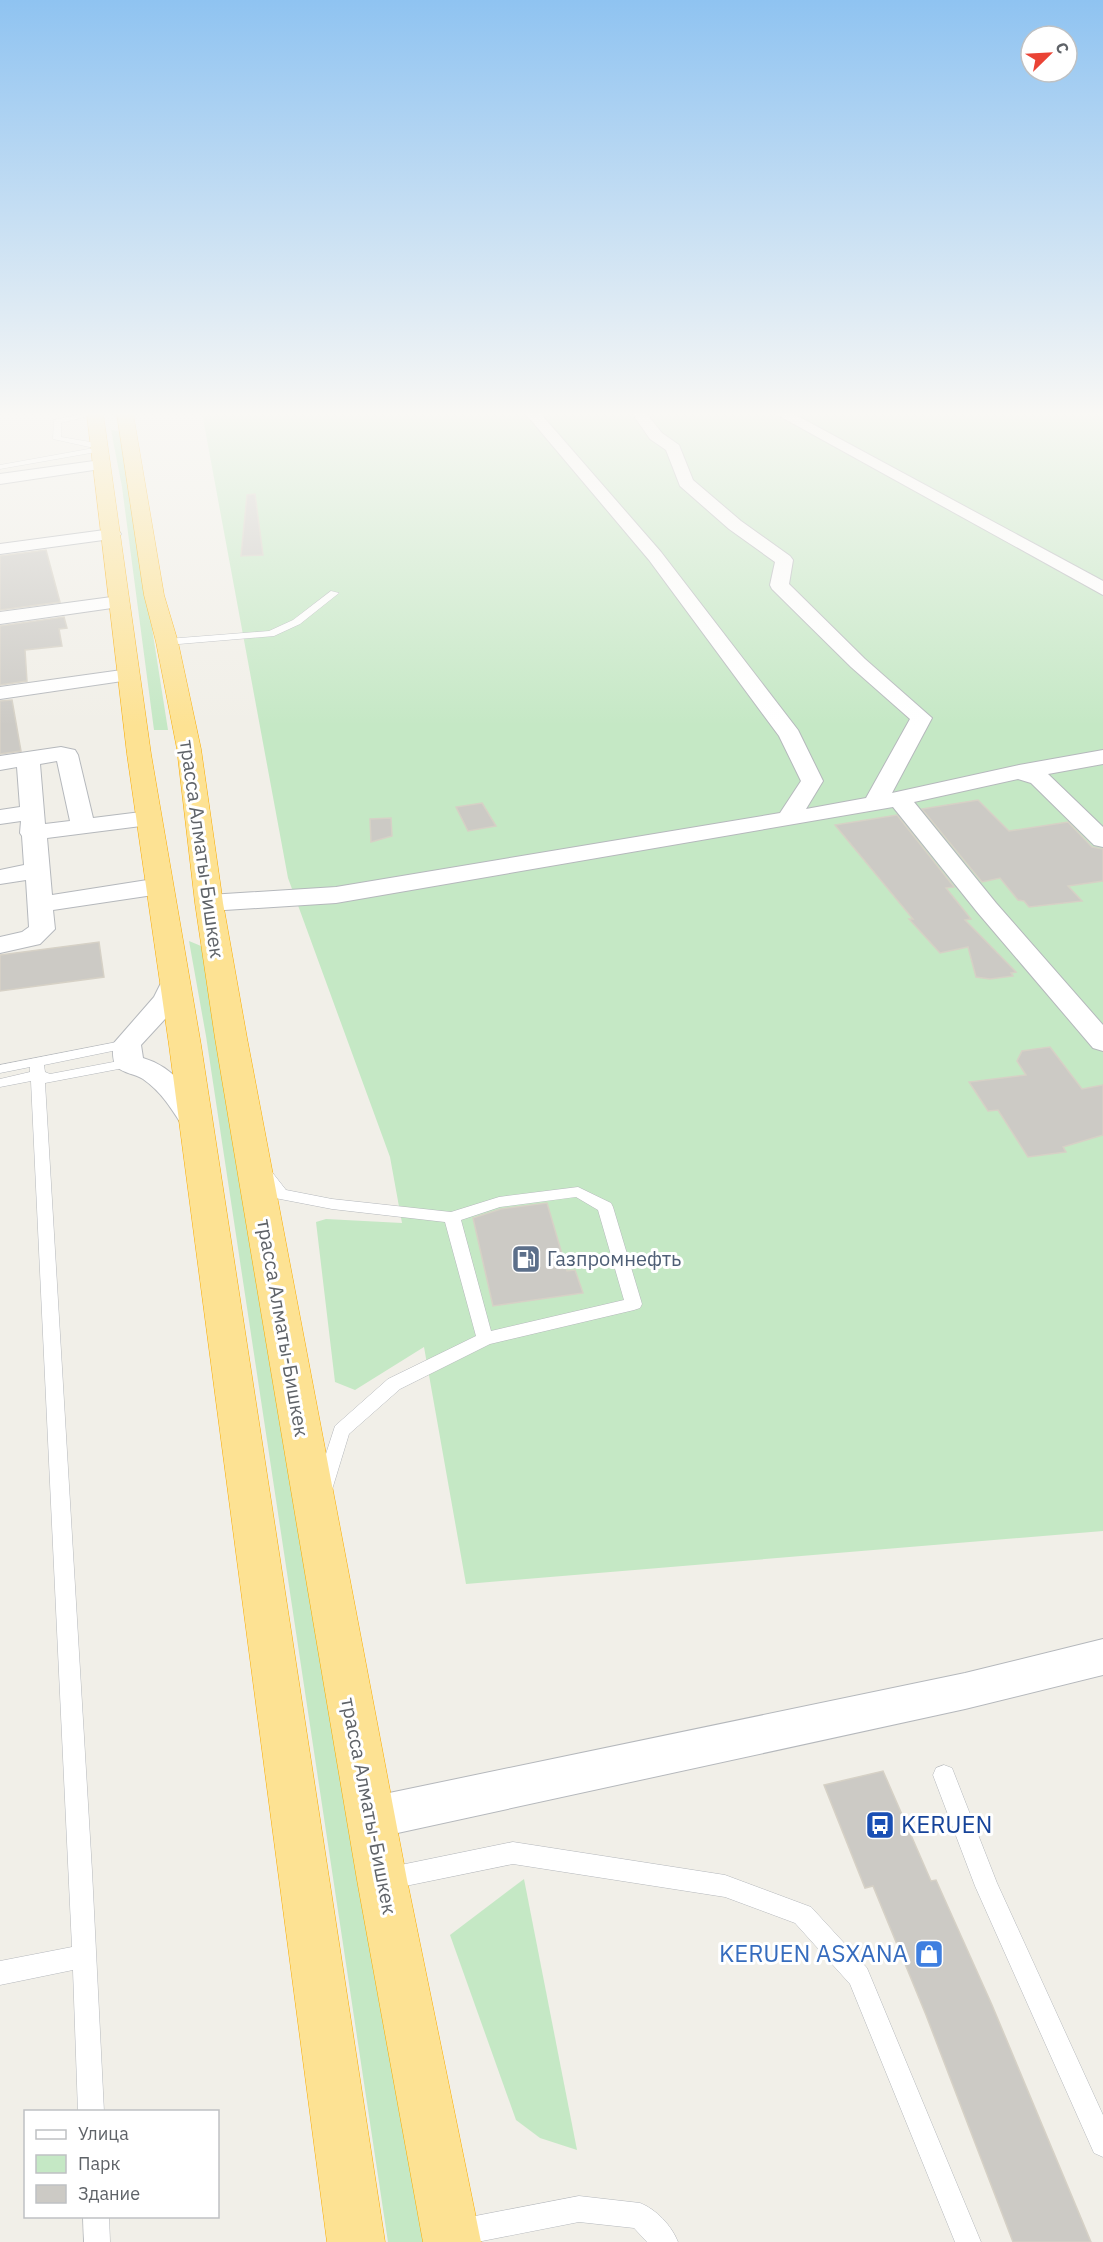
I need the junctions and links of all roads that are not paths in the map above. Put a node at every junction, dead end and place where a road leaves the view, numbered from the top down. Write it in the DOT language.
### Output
graph roads {
  1 [pos="111,518"];
  2 [pos="131,518"];
  3 [pos="623,518"];
  4 [pos="727,518"];
  5 [pos="974,518"];
  6 [pos="112,534"];
  7 [pos="0,549"];
  8 [pos="1103,589"];
  9 [pos="334,592"];
  10 [pos="119,603"];
  11 [pos="0,618"];
  12 [pos="167,642"];
  13 [pos="129,675"];
  14 [pos="0,693"];
  15 [pos="164,752"];
  16 [pos="1103,757"];
  17 [pos="28,759"];
  18 [pos="0,763"];
  19 [pos="1018,772"];
  20 [pos="887,801"];
  21 [pos="0,817"];
  22 [pos="149,818"];
  23 [pos="788,819"];
  24 [pos="32,822"];
  25 [pos="83,826"];
  26 [pos="1103,840"];
  27 [pos="36,872"];
  28 [pos="0,877"];
  29 [pos="160,886"];
  30 [pos="209,903"];
  31 [pos="39,905"];
  32 [pos="0,945"];
  33 [pos="175,981"];
  34 [pos="1103,1042"];
  35 [pos="128,1053"];
  36 [pos="0,1069"];
  37 [pos="37,1069"];
  38 [pos="0,1083"];
  39 [pos="196,1123"];
  40 [pos="254,1160"];
  41 [pos="452,1217"];
  42 [pos="485,1339"];
  43 [pos="316,1514"];
  44 [pos="1103,1657"];
  45 [pos="944,1775"];
  46 [pos="370,1818"];
  47 [pos="382,1880"];
  48 [pos="85,1956"];
  49 [pos="0,1973"];
  50 [pos="91,2110"];
  51 [pos="1103,2144"];
  52 [pos="96,2218"];
  53 [pos="451,2238"];
  54 [pos="97,2242"];
  55 [pos="356,2242"];
  56 [pos="665,2242"];
  57 [pos="968,2242"];
  1 -- 6 [label="highway, трасса Алматы-Бишкек"];
  2 -- 12 [label="highway, трасса Алматы-Бишкек"];
  3 -- 23 [label="street"];
  4 -- 20 [label="street"];
  5 -- 8 [label="street"];
  6 -- 7 [label="street"];
  6 -- 10 [label="highway, трасса Алматы-Бишкек"];
  9 -- 12 [label="lane"];
  10 -- 11 [label="street"];
  10 -- 13 [label="highway, трасса Алматы-Бишкек"];
  12 -- 15 [label="highway, трасса Алматы-Бишкек"];
  13 -- 14 [label="street"];
  13 -- 15 [label="highway, трасса Алматы-Бишкек"];
  15 -- 22 [label="highway, трасса Алматы-Бишкек"];
  15 -- 30 [label="highway, трасса Алматы-Бишкек"];
  16 -- 19 [label="street"];
  17 -- 18 [label="street"];
  17 -- 24 [label="street"];
  17 -- 25 [label="street"];
  19 -- 20 [label="street"];
  19 -- 26 [label="street"];
  20 -- 23 [label="street"];
  20 -- 34 [label="street"];
  21 -- 24 [label="street"];
  22 -- 25 [label="street"];
  22 -- 29 [label="highway, трасса Алматы-Бишкек"];
  23 -- 30 [label="street"];
  24 -- 25 [label="street"];
  24 -- 27 [label="street"];
  27 -- 28 [label="street"];
  27 -- 31 [label="street"];
  29 -- 31 [label="street"];
  29 -- 33 [label="highway, трасса Алматы-Бишкек"];
  30 -- 40 [label="highway, трасса Алматы-Бишкек"];
  31 -- 32 [label="street"];
  33 -- 35 [label="street"];
  33 -- 39 [label="highway, трасса Алматы-Бишкек"];
  35 -- 37 [label="lane"];
  35 -- 37 [label="lane"];
  35 -- 39 [label="street"];
  36 -- 37 [label="lane"];
  37 -- 38 [label="lane"];
  37 -- 48 [label="lane"];
  39 -- 55 [label="highway, трасса Алматы-Бишкек"];
  40 -- 41 [label="lane"];
  40 -- 43 [label="highway, трасса Алматы-Бишкек"];
  41 -- 42 [label="lane"];
  41 -- 42 [label="lane"];
  42 -- 43 [label="lane"];
  43 -- 46 [label="highway, трасса Алматы-Бишкек"];
  44 -- 46 [label="street"];
  45 -- 51 [label="lane"];
  46 -- 47 [label="highway, трасса Алматы-Бишкек"];
  47 -- 53 [label="highway, трасса Алматы-Бишкек"];
  47 -- 57 [label="lane"];
  48 -- 49 [label="lane"];
  48 -- 50 [label="lane"];
  52 -- 54 [label="lane"];
  53 -- 56 [label="lane"];
}
